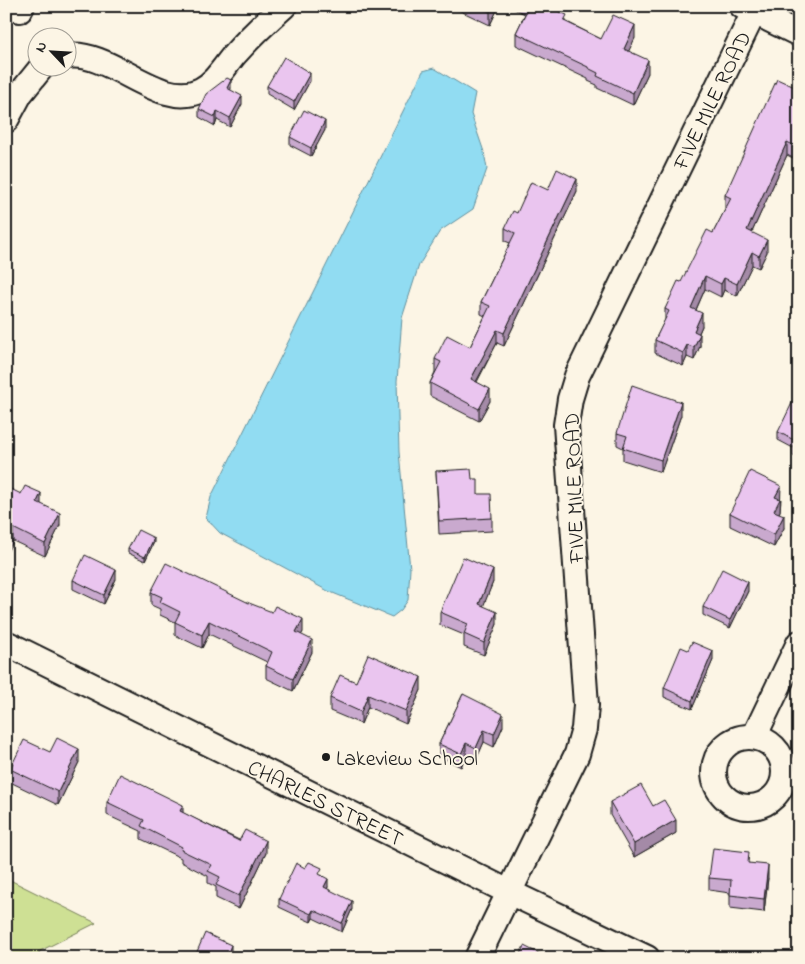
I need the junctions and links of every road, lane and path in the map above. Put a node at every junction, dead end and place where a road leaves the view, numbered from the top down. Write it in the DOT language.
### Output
graph roads {
  1 [pos="284,6"];
  2 [pos="751,8"];
  3 [pos="799,34"];
  4 [pos="78,54"];
  5 [pos="33,78"];
  6 [pos="6,120"];
  7 [pos="6,643"];
  8 [pos="799,643"];
  9 [pos="754,736"];
  10 [pos="509,892"];
  11 [pos="477,958"];
  12 [pos="647,958"];
  1 -- 4 [label="street"];
  2 -- 3 [label="street"];
  2 -- 10 [label="street, FIVE MILE ROAD"];
  5 -- 6 [label="street"];
  7 -- 10 [label="street, CHARLES STREET"];
  8 -- 9 [label="street"];
  10 -- 11 [label="street, FIVE MILE ROAD"];
  10 -- 12 [label="street, CHARLES STREET"];
}
